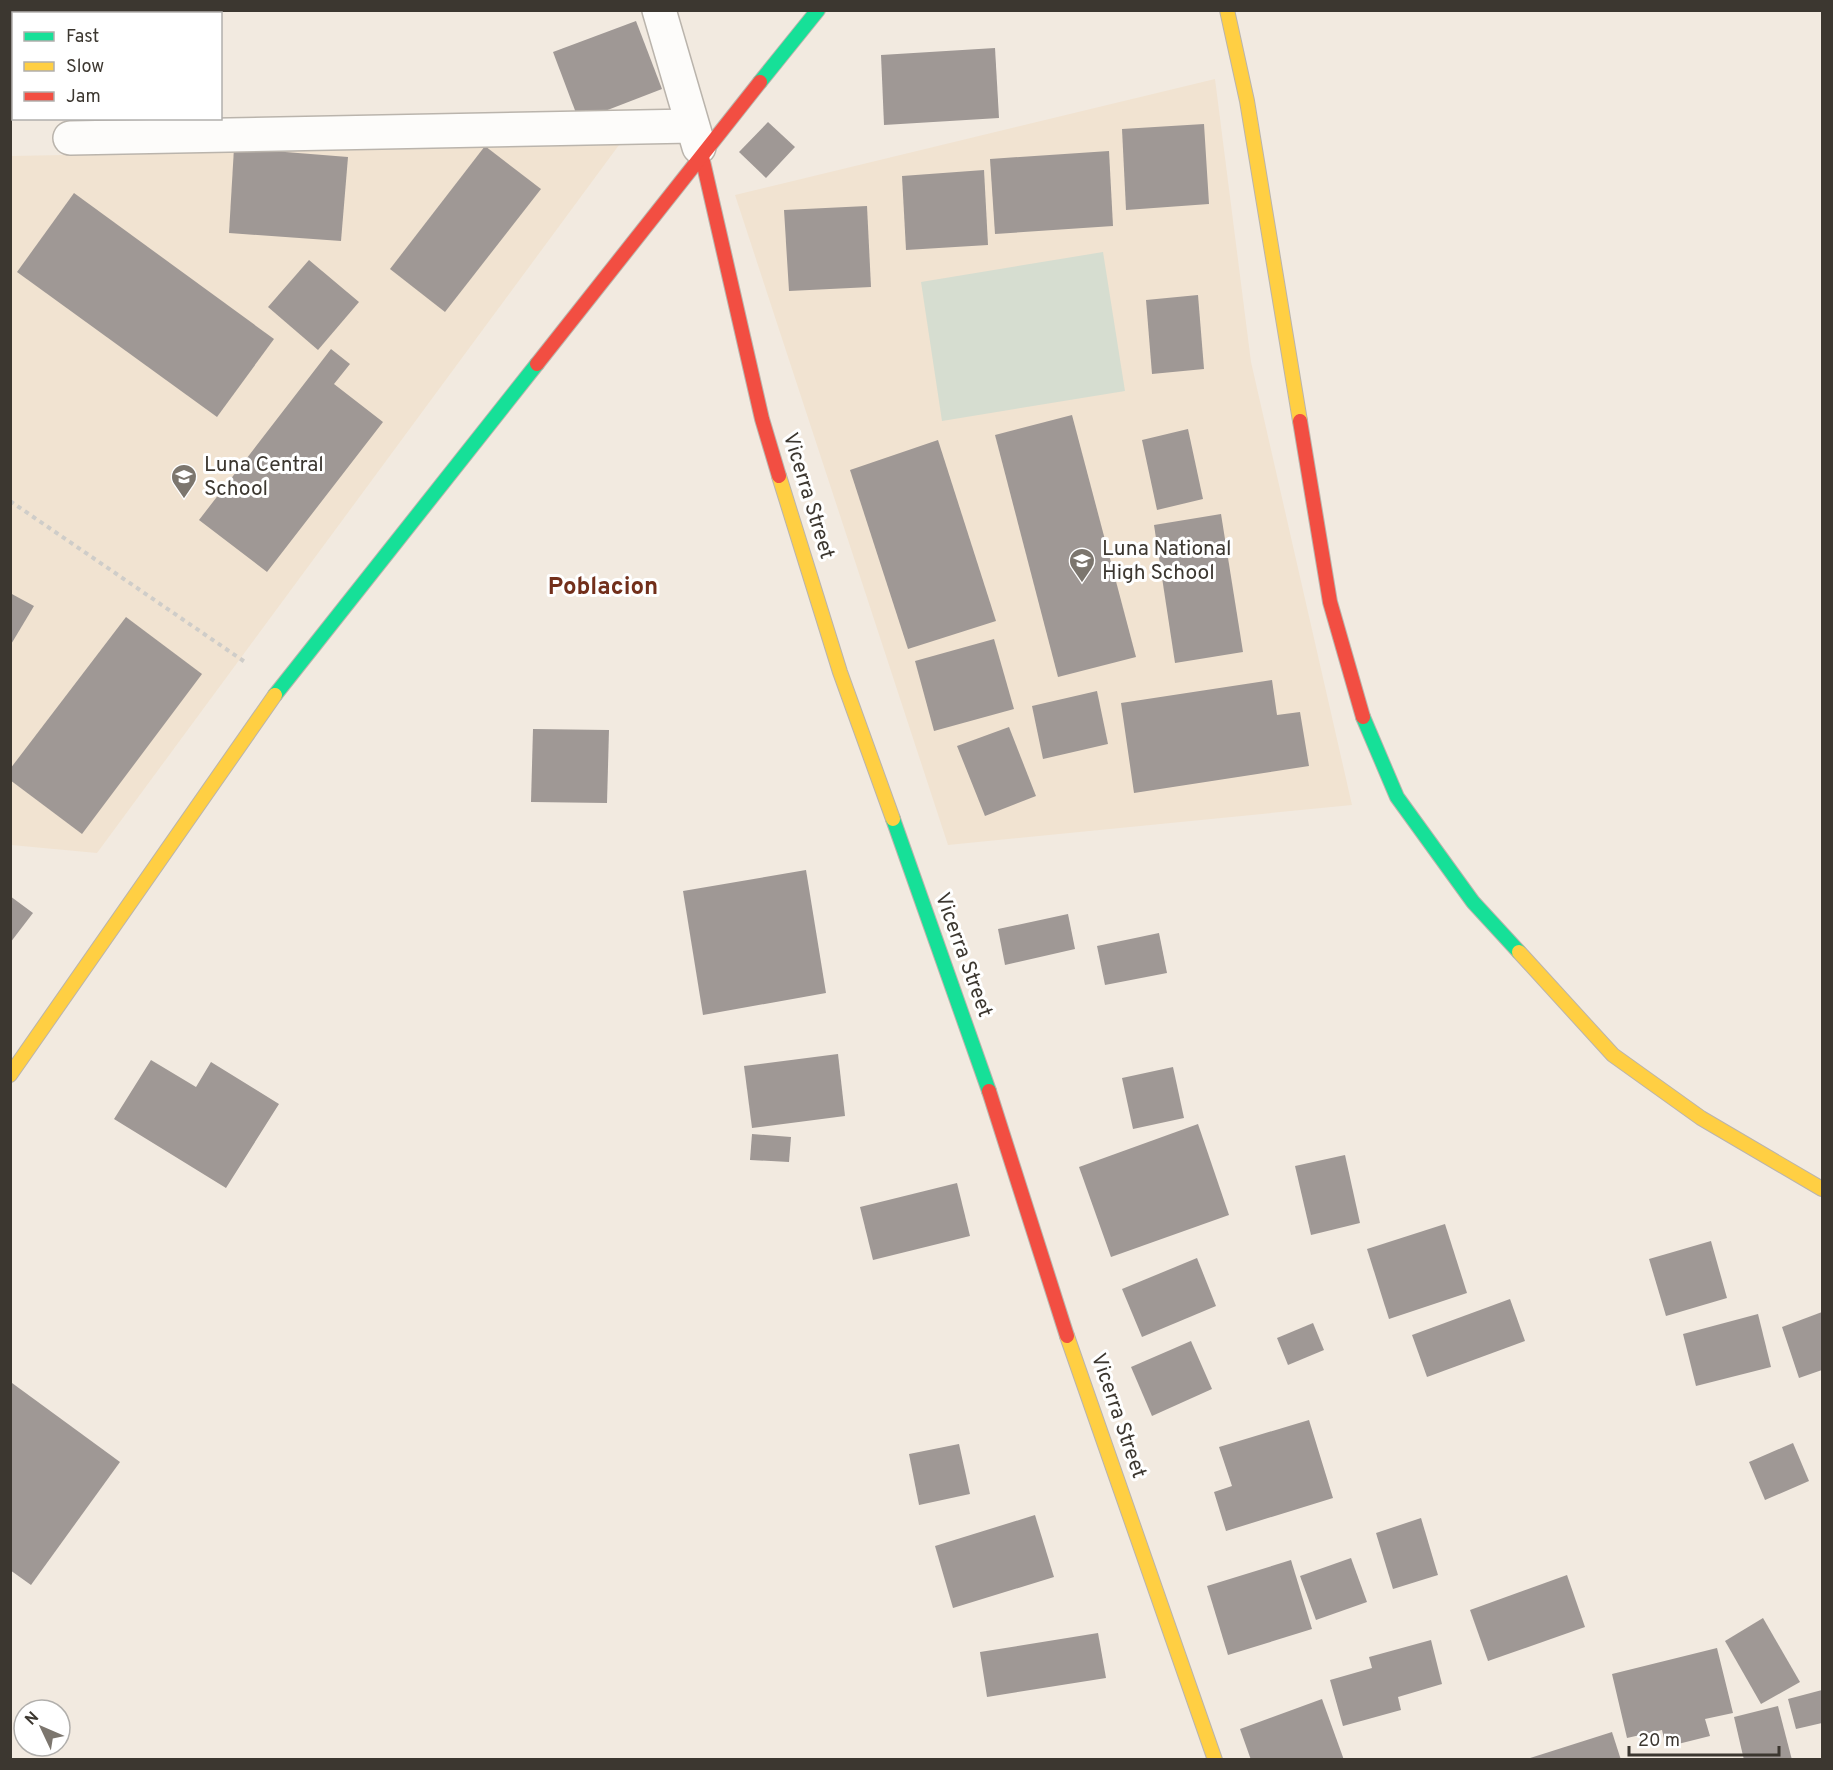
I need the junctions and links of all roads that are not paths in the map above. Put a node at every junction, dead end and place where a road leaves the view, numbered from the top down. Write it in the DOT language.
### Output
graph roads {
  1 [pos="659,10"];
  2 [pos="818,10"];
  3 [pos="1227,10"];
  4 [pos="692,126"];
  5 [pos="70,138"];
  6 [pos="702,157"];
  7 [pos="10,1075"];
  8 [pos="1822,1189"];
  9 [pos="1215,1760"];
  1 -- 4 [label="street"];
  2 -- 6 [label="street"];
  3 -- 8 [label="street"];
  4 -- 5 [label="street"];
  4 -- 6 [label="street"];
  6 -- 7 [label="street"];
  6 -- 9 [label="street, Vicerra Street"];
}
